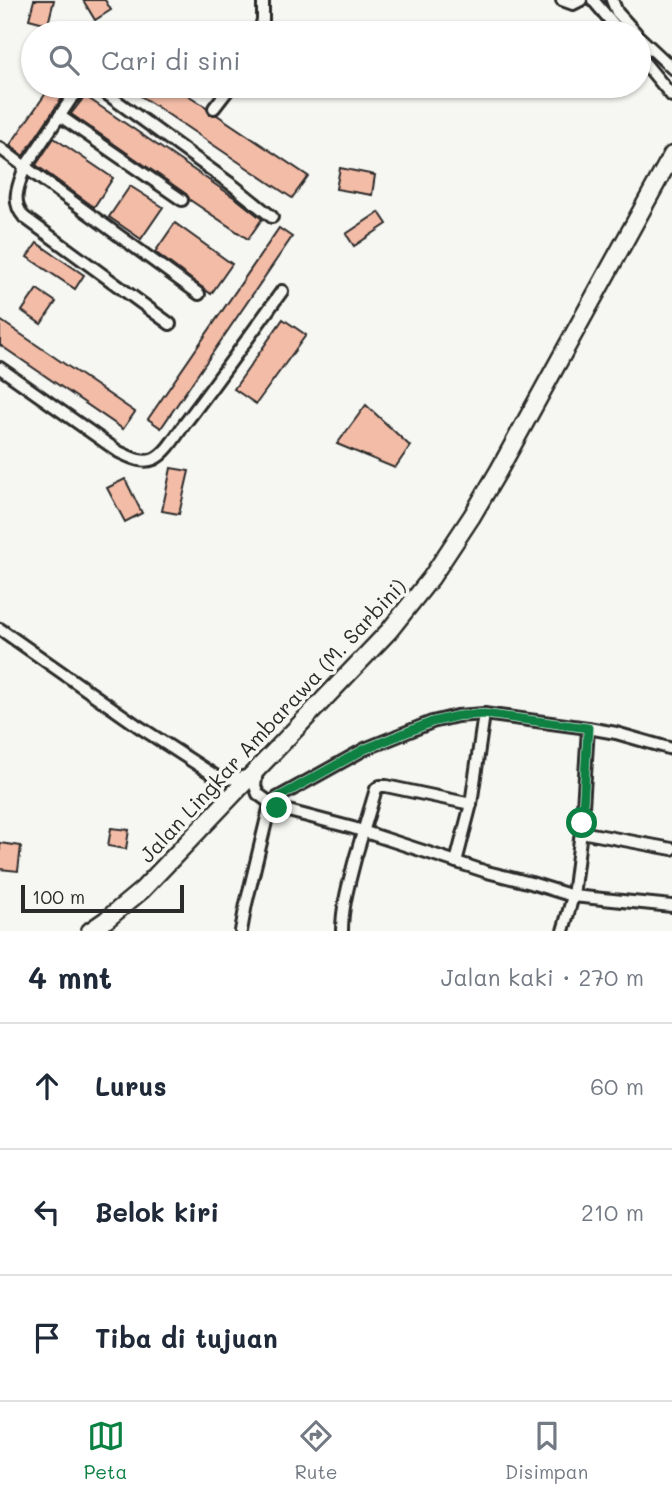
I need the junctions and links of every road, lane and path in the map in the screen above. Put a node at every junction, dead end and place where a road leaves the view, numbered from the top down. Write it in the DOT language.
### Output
graph roads {
  1 [pos="263,0"];
  2 [pos="562,0"];
  3 [pos="581,0"];
  4 [pos="593,0"];
  5 [pos="612,0"];
  6 [pos="263,21"];
  7 [pos="611,21"];
  8 [pos="625,21"];
  9 [pos="651,48"];
  10 [pos="672,68"];
  11 [pos="651,70"];
  12 [pos="672,96"];
  13 [pos="72,98"];
  14 [pos="113,98"];
  15 [pos="222,98"];
  16 [pos="214,108"];
  17 [pos="60,116"];
  18 [pos="0,148"];
  19 [pos="672,155"];
  20 [pos="25,167"];
  21 [pos="182,200"];
  22 [pos="272,217"];
  23 [pos="282,291"];
  24 [pos="199,294"];
  25 [pos="170,324"];
  26 [pos="0,368"];
  27 [pos="0,629"];
  28 [pos="484,714"];
  29 [pos="588,728"];
  30 [pos="672,749"];
  31 [pos="254,772"];
  32 [pos="217,777"];
  33 [pos="258,794"];
  34 [pos="224,804"];
  35 [pos="471,804"];
  36 [pos="270,805"];
  37 [pos="362,832"];
  38 [pos="581,832"];
  39 [pos="672,849"];
  40 [pos="456,862"];
  41 [pos="573,896"];
  42 [pos="672,906"];
  43 [pos="90,931"];
  44 [pos="241,931"];
  45 [pos="342,931"];
  46 [pos="563,931"];
  1 -- 6 [label="street"];
  2 -- 3 [label="street"];
  4 -- 7 [label="street"];
  5 -- 8 [label="street"];
  9 -- 10 [label="street"];
  11 -- 12 [label="street"];
  13 -- 17 [label="street"];
  14 -- 22 [label="street"];
  15 -- 16 [label="street"];
  17 -- 20 [label="street"];
  17 -- 21 [label="street"];
  18 -- 20 [label="street"];
  19 -- 31 [label="highway, Jalan Lingkar Ambarawa (M. Sarbini)"];
  20 -- 24 [label="street"];
  20 -- 25 [label="street"];
  23 -- 26 [label="street"];
  27 -- 32 [label="street"];
  28 -- 29 [label="street"];
  28 -- 35 [label="street"];
  28 -- 36 [label="street"];
  29 -- 30 [label="street"];
  29 -- 38 [label="street"];
  31 -- 32 [label="street"];
  31 -- 33 [label="street"];
  31 -- 34 [label="highway, Jalan Lingkar Ambarawa (M. Sarbini)"];
  32 -- 34 [label="street"];
  33 -- 34 [label="street"];
  33 -- 36 [label="street"];
  34 -- 43 [label="highway, Jalan Lingkar Ambarawa (M. Sarbini)"];
  35 -- 37 [label="street"];
  35 -- 40 [label="street"];
  36 -- 37 [label="street"];
  36 -- 44 [label="street"];
  37 -- 40 [label="street"];
  37 -- 45 [label="street"];
  38 -- 39 [label="street"];
  38 -- 41 [label="street"];
  40 -- 41 [label="street"];
  41 -- 42 [label="street"];
  41 -- 46 [label="street"];
}
